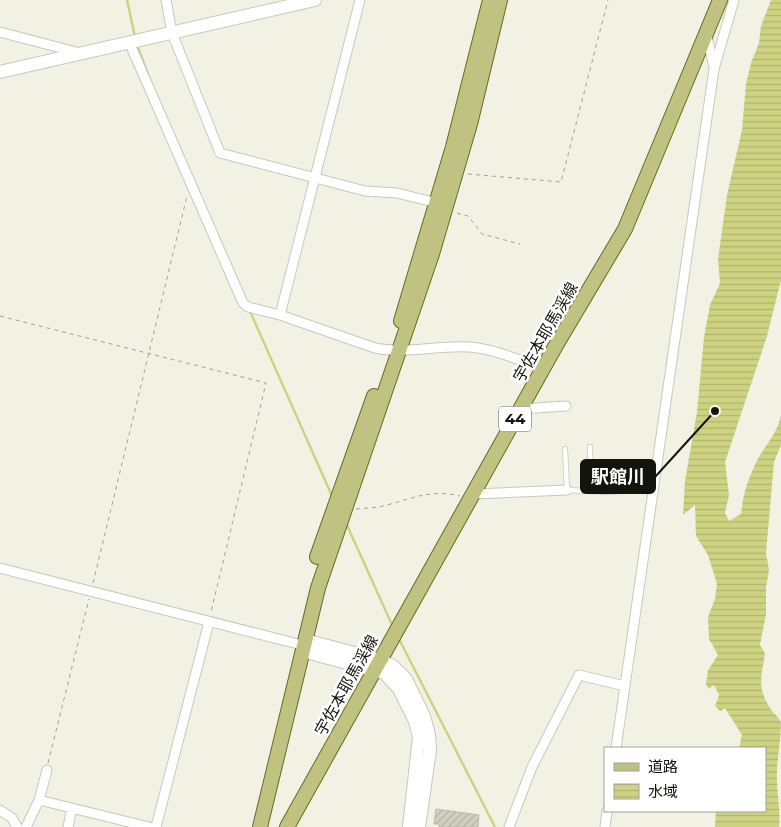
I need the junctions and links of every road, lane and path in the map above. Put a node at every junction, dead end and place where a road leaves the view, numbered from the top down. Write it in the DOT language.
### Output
graph roads {
  1 [pos="166,0"];
  2 [pos="315,0"];
  3 [pos="360,0"];
  4 [pos="490,0"];
  5 [pos="500,0"];
  6 [pos="608,0"];
  7 [pos="720,0"];
  8 [pos="734,0"];
  9 [pos="0,32"];
  10 [pos="172,32"];
  11 [pos="706,33"];
  12 [pos="129,42"];
  13 [pos="80,53"];
  14 [pos="714,70"];
  15 [pos="0,72"];
  16 [pos="457,171"];
  17 [pos="315,178"];
  18 [pos="190,183"];
  19 [pos="442,206"];
  20 [pos="520,244"];
  21 [pos="280,315"];
  22 [pos="0,316"];
  23 [pos="396,349"];
  24 [pos="149,355"];
  25 [pos="543,369"];
  26 [pos="566,406"];
  27 [pos="521,409"];
  28 [pos="590,447"];
  29 [pos="564,449"];
  30 [pos="654,488"];
  31 [pos="567,490"];
  32 [pos="591,491"];
  33 [pos="471,497"];
  34 [pos="342,513"];
  35 [pos="0,568"];
  36 [pos="91,592"];
  37 [pos="209,622"];
  38 [pos="298,644"];
  39 [pos="378,665"];
  40 [pos="625,686"];
  41 [pos="616,747"];
  42 [pos="46,770"];
  43 [pos="39,800"];
  44 [pos="72,808"];
  45 [pos="0,810"];
  46 [pos="607,812"];
  47 [pos="112,823"];
  48 [pos="17,827"];
  49 [pos="26,827"];
  50 [pos="68,827"];
  51 [pos="149,827"];
  52 [pos="156,827"];
  53 [pos="250,827"];
  54 [pos="260,827"];
  55 [pos="287,827"];
  56 [pos="409,827"];
  57 [pos="419,827"];
  58 [pos="509,827"];
  59 [pos="605,827"];
  1 -- 10 [label="street"];
  2 -- 10 [label="street"];
  3 -- 17 [label="street"];
  4 -- 19 [label="main road"];
  5 -- 16 [label="main road"];
  6 -- 16 [label="path"];
  7 -- 11 [label="main road, 宇佐本耶馬渓線 / 44"];
  8 -- 14 [label="street"];
  9 -- 13 [label="street"];
  10 -- 12 [label="street"];
  10 -- 17 [label="street"];
  11 -- 14 [label="street"];
  11 -- 25 [label="main road, 宇佐本耶馬渓線 / 44"];
  12 -- 13 [label="street"];
  12 -- 18 [label="street"];
  13 -- 15 [label="street"];
  14 -- 30 [label="street"];
  16 -- 19 [label="main road"];
  17 -- 19 [label="street"];
  17 -- 21 [label="street"];
  18 -- 21 [label="street"];
  18 -- 24 [label="path"];
  19 -- 20 [label="path"];
  19 -- 23 [label="main road"];
  21 -- 23 [label="street"];
  22 -- 24 [label="path"];
  23 -- 25 [label="street"];
  23 -- 34 [label="main road"];
  23 -- 38 [label="main road"];
  24 -- 36 [label="path"];
  24 -- 37 [label="path"];
  25 -- 27 [label="main road, 宇佐本耶馬渓線 / 44"];
  26 -- 27 [label="street"];
  27 -- 33 [label="main road, 宇佐本耶馬渓線 / 44"];
  28 -- 32 [label="lane"];
  29 -- 31 [label="lane"];
  30 -- 32 [label="lane"];
  30 -- 40 [label="street"];
  31 -- 32 [label="lane"];
  31 -- 33 [label="street"];
  33 -- 34 [label="path"];
  33 -- 39 [label="main road, 宇佐本耶馬渓線 / 44"];
  34 -- 38 [label="main road"];
  35 -- 36 [label="street"];
  36 -- 37 [label="street"];
  36 -- 42 [label="path"];
  37 -- 38 [label="street"];
  37 -- 52 [label="street"];
  38 -- 39 [label="street"];
  38 -- 53 [label="main road"];
  38 -- 54 [label="main road"];
  39 -- 55 [label="main road, 宇佐本耶馬渓線 / 44"];
  39 -- 56 [label="street"];
  39 -- 57 [label="street"];
  40 -- 41 [label="street"];
  40 -- 58 [label="street"];
  42 -- 43 [label="street"];
  43 -- 44 [label="street"];
  43 -- 49 [label="street"];
  44 -- 47 [label="street"];
  44 -- 50 [label="street"];
  45 -- 48 [label="street"];
  46 -- 59 [label="street"];
  47 -- 51 [label="street"];
}
